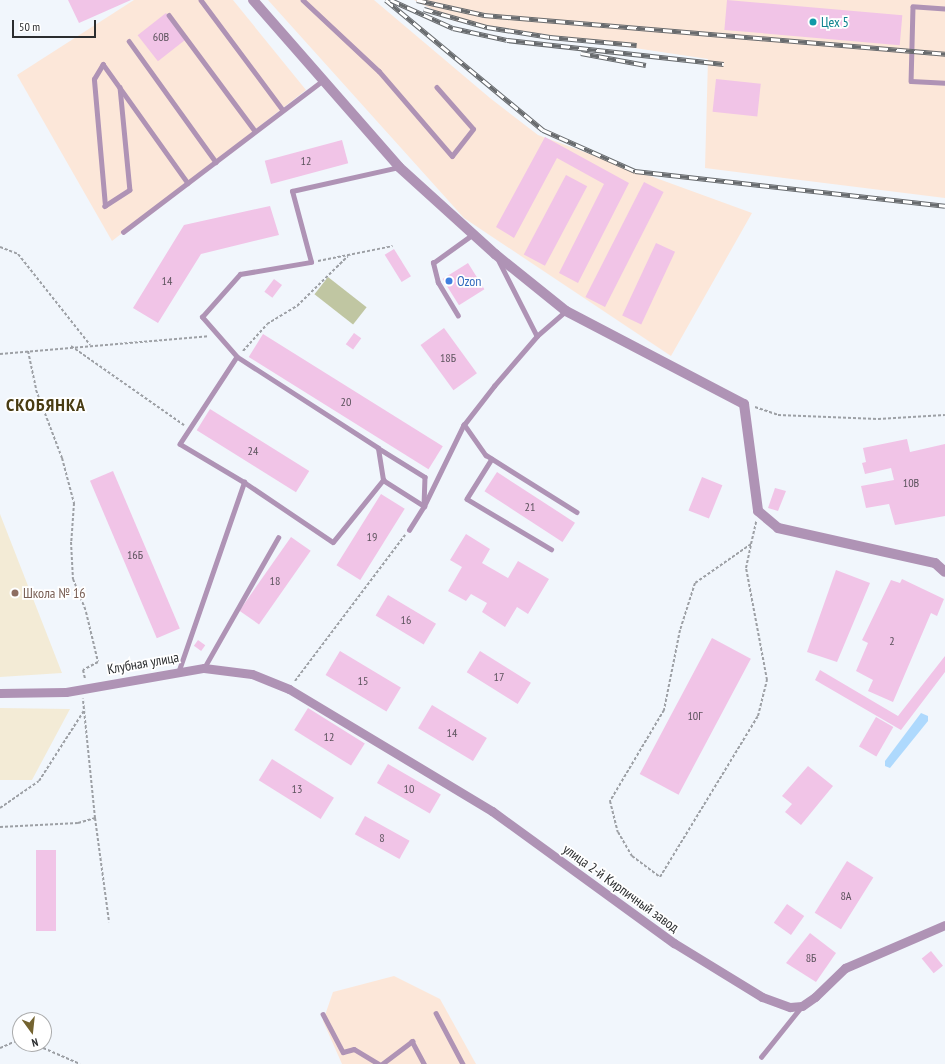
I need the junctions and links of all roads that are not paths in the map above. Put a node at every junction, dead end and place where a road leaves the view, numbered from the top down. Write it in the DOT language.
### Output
graph roads {
  1 [pos="201,0"];
  2 [pos="254,0"];
  3 [pos="303,0"];
  4 [pos="945,9"];
  5 [pos="169,15"];
  6 [pos="129,41"];
  7 [pos="323,80"];
  8 [pos="945,83"];
  9 [pos="120,87"];
  10 [pos="437,88"];
  11 [pos="283,110"];
  12 [pos="256,131"];
  13 [pos="216,162"];
  14 [pos="399,167"];
  15 [pos="188,183"];
  16 [pos="123,232"];
  17 [pos="472,235"];
  18 [pos="495,254"];
  19 [pos="566,311"];
  20 [pos="458,316"];
  21 [pos="537,336"];
  22 [pos="237,358"];
  23 [pos="464,424"];
  24 [pos="378,448"];
  25 [pos="492,459"];
  26 [pos="383,480"];
  27 [pos="244,482"];
  28 [pos="424,506"];
  29 [pos="577,512"];
  30 [pos="409,530"];
  31 [pos="278,538"];
  32 [pos="551,549"];
  33 [pos="945,572"];
  34 [pos="204,668"];
  35 [pos="179,670"];
  36 [pos="289,689"];
  37 [pos="0,692"];
  38 [pos="945,925"];
  39 [pos="802,1006"];
  40 [pos="436,1012"];
  41 [pos="323,1014"];
  42 [pos="761,1057"];
  43 [pos="379,1064"];
  44 [pos="382,1064"];
  45 [pos="424,1064"];
  46 [pos="463,1064"];
  1 -- 11 [label="lane"];
  2 -- 7 [label="street"];
  3 -- 10 [label="lane"];
  4 -- 8 [label="lane"];
  5 -- 12 [label="lane"];
  6 -- 13 [label="lane"];
  7 -- 11 [label="lane"];
  7 -- 14 [label="street"];
  9 -- 9 [label="lane"];
  9 -- 15 [label="lane"];
  11 -- 12 [label="lane"];
  12 -- 13 [label="lane"];
  13 -- 15 [label="lane"];
  14 -- 17 [label="street"];
  14 -- 22 [label="lane"];
  15 -- 16 [label="lane"];
  17 -- 18 [label="street"];
  17 -- 20 [label="lane"];
  18 -- 19 [label="street"];
  18 -- 21 [label="lane"];
  19 -- 21 [label="lane"];
  19 -- 33 [label="street"];
  21 -- 23 [label="lane"];
  22 -- 24 [label="lane"];
  22 -- 27 [label="lane"];
  23 -- 25 [label="lane"];
  23 -- 28 [label="lane"];
  24 -- 26 [label="lane"];
  24 -- 28 [label="lane"];
  25 -- 29 [label="lane"];
  25 -- 32 [label="lane"];
  26 -- 27 [label="lane"];
  26 -- 28 [label="lane"];
  27 -- 35 [label="lane"];
  28 -- 30 [label="lane"];
  31 -- 34 [label="lane"];
  34 -- 35 [label="street, Клубная улица"];
  34 -- 36 [label="street, Клубная улица"];
  35 -- 37 [label="street, Клубная улица"];
  36 -- 39 [label="street, улица 2-й Кирпичный завод"];
  38 -- 39 [label="street"];
  39 -- 42 [label="lane"];
  40 -- 46 [label="lane"];
  41 -- 43 [label="lane"];
  44 -- 45 [label="lane"];
}
